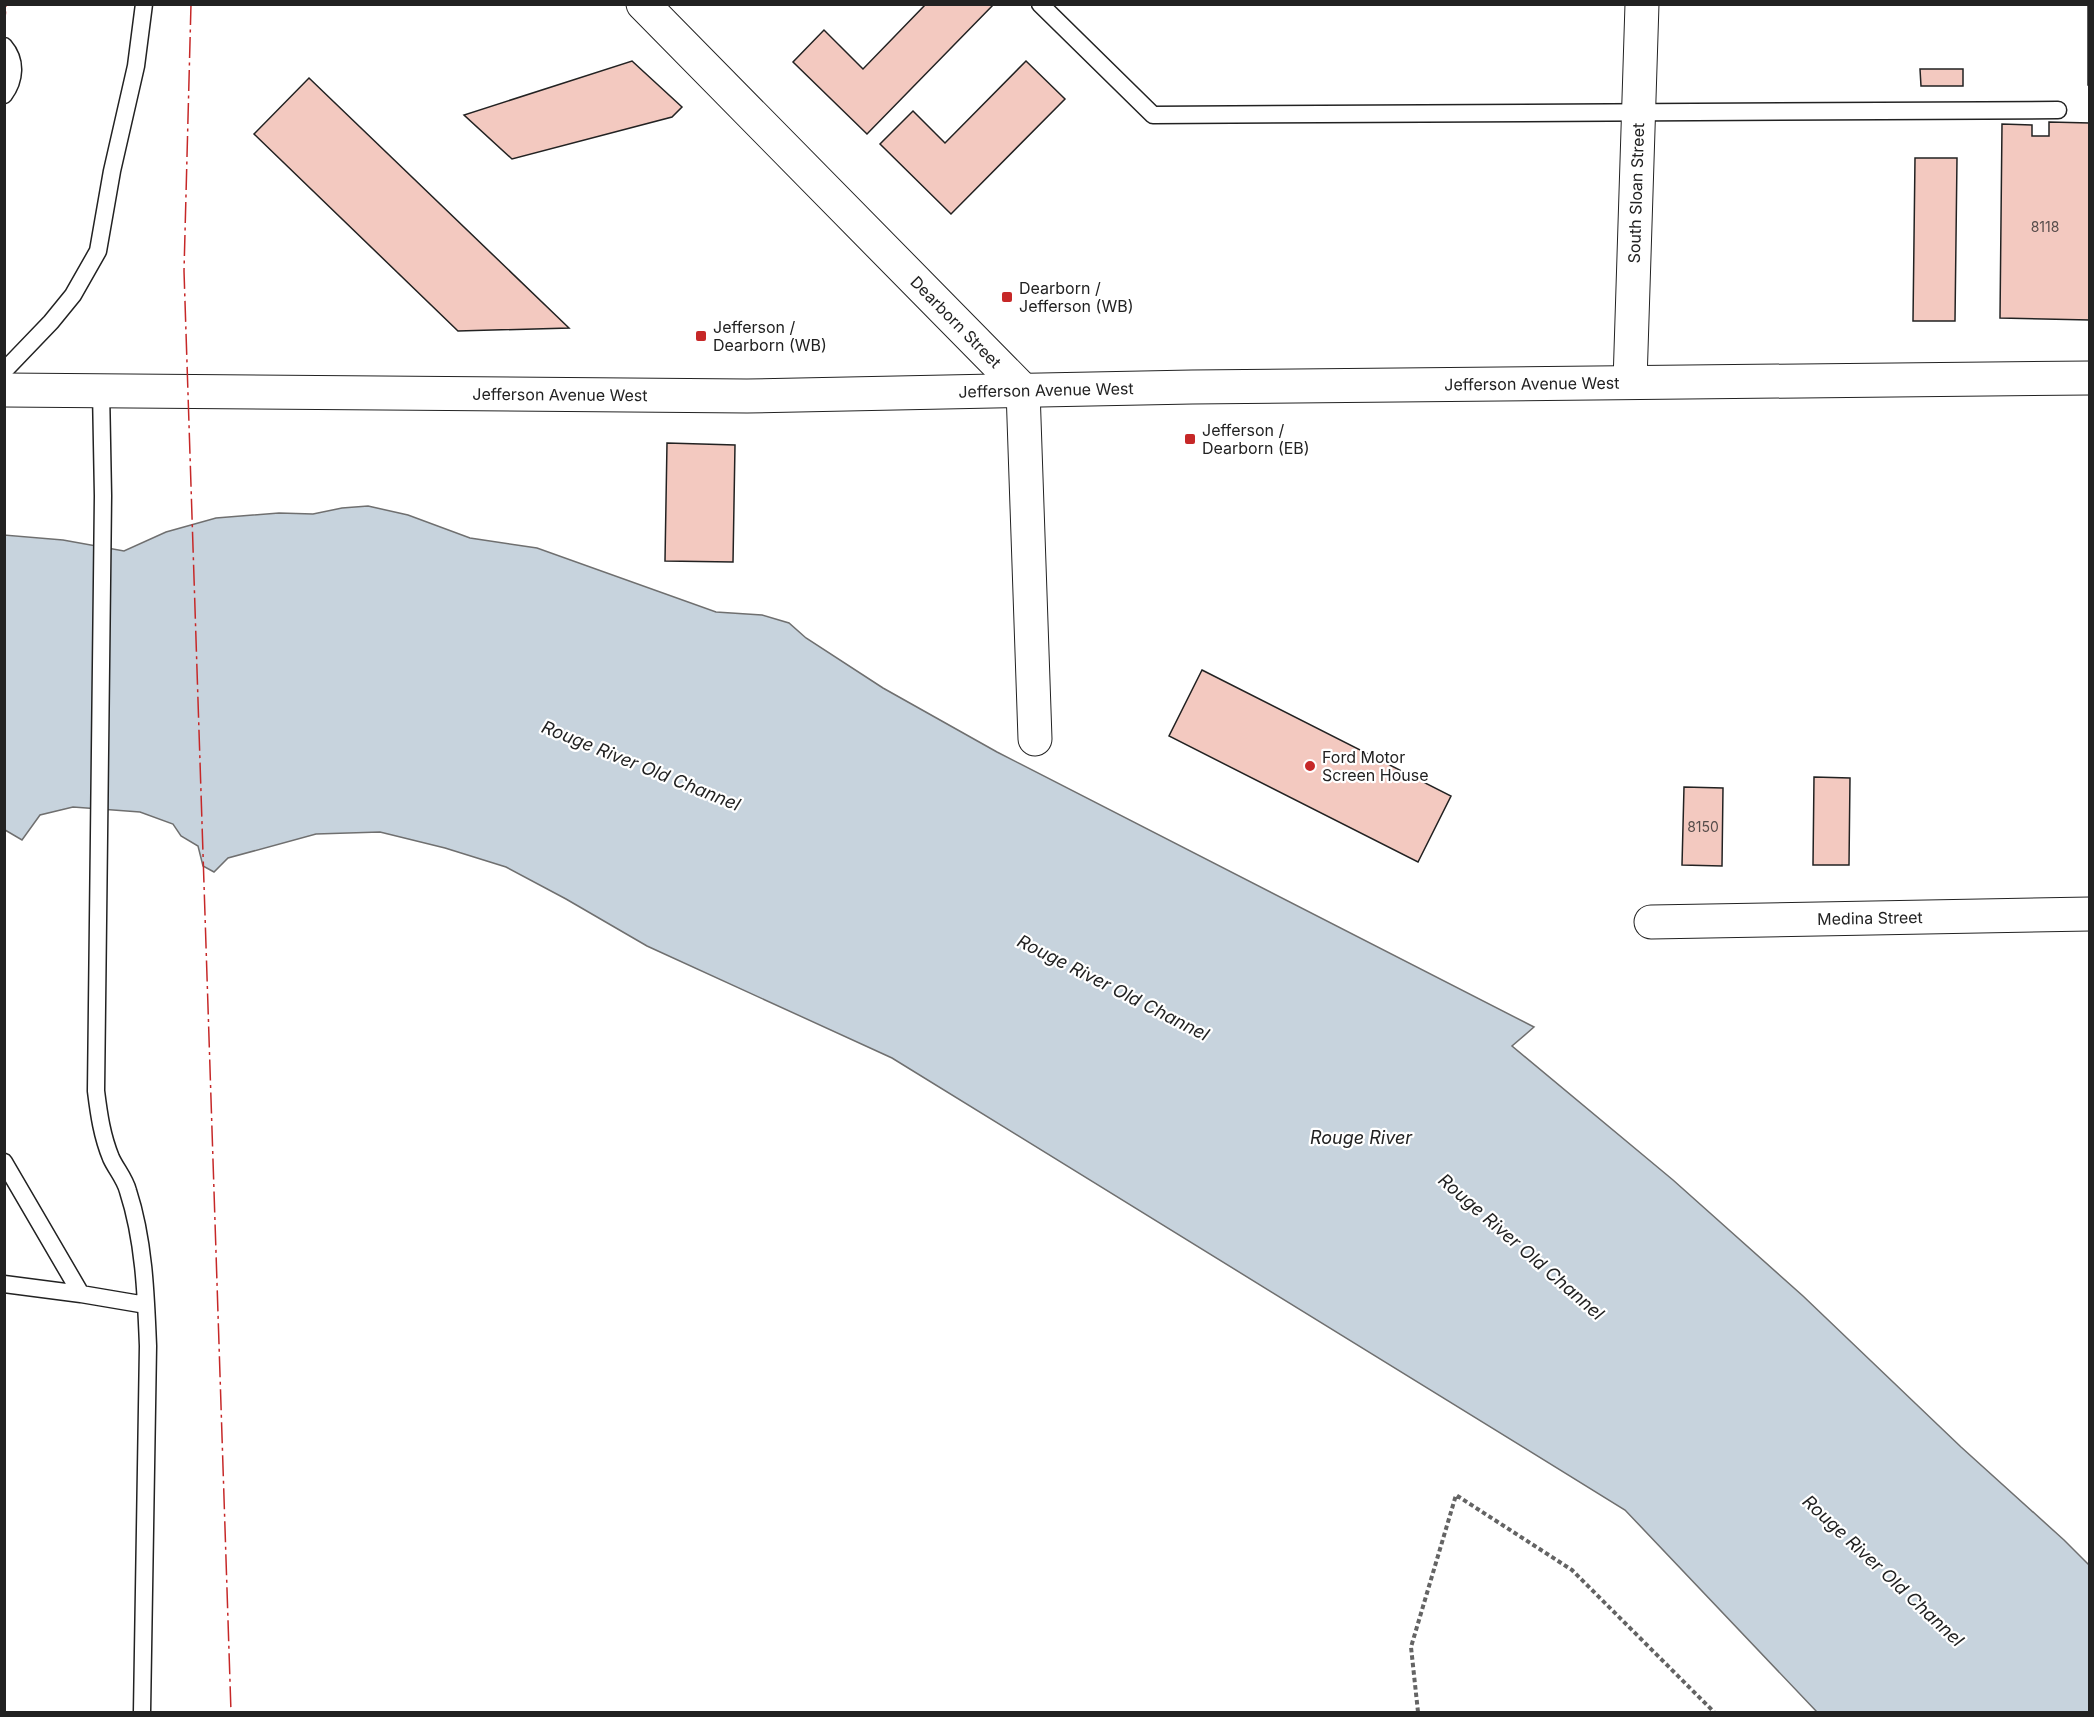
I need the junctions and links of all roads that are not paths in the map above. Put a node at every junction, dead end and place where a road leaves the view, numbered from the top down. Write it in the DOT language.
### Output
graph roads {
  1 [pos="144,4"];
  2 [pos="643,4"];
  3 [pos="1040,4"];
  4 [pos="1642,4"];
  5 [pos="4,46"];
  6 [pos="4,95"];
  7 [pos="2058,110"];
  8 [pos="1639,113"];
  9 [pos="4,371"];
  10 [pos="2090,378"];
  11 [pos="1630,382"];
  12 [pos="4,390"];
  13 [pos="100,390"];
  14 [pos="1023,390"];
  15 [pos="1035,739"];
  16 [pos="2090,914"];
  17 [pos="1651,922"];
  18 [pos="4,1162"];
  19 [pos="4,1284"];
  20 [pos="81,1294"];
  21 [pos="146,1305"];
  22 [pos="142,1713"];
  1 -- 9 [label="lane"];
  2 -- 14 [label="main road, Dearborn Street"];
  3 -- 8 [label="lane"];
  4 -- 8 [label="main road, South Sloan Street"];
  5 -- 6 [label="lane"];
  7 -- 8 [label="lane"];
  8 -- 11 [label="main road, South Sloan Street"];
  10 -- 11 [label="main road, Jefferson Avenue West"];
  11 -- 14 [label="main road, Jefferson Avenue West"];
  12 -- 13 [label="main road, Jefferson Avenue West"];
  13 -- 14 [label="main road, Jefferson Avenue West"];
  13 -- 21 [label="lane"];
  14 -- 15 [label="main road"];
  16 -- 17 [label="main road, Medina Street"];
  18 -- 20 [label="lane"];
  19 -- 20 [label="lane"];
  20 -- 21 [label="lane"];
  21 -- 22 [label="lane"];
}
